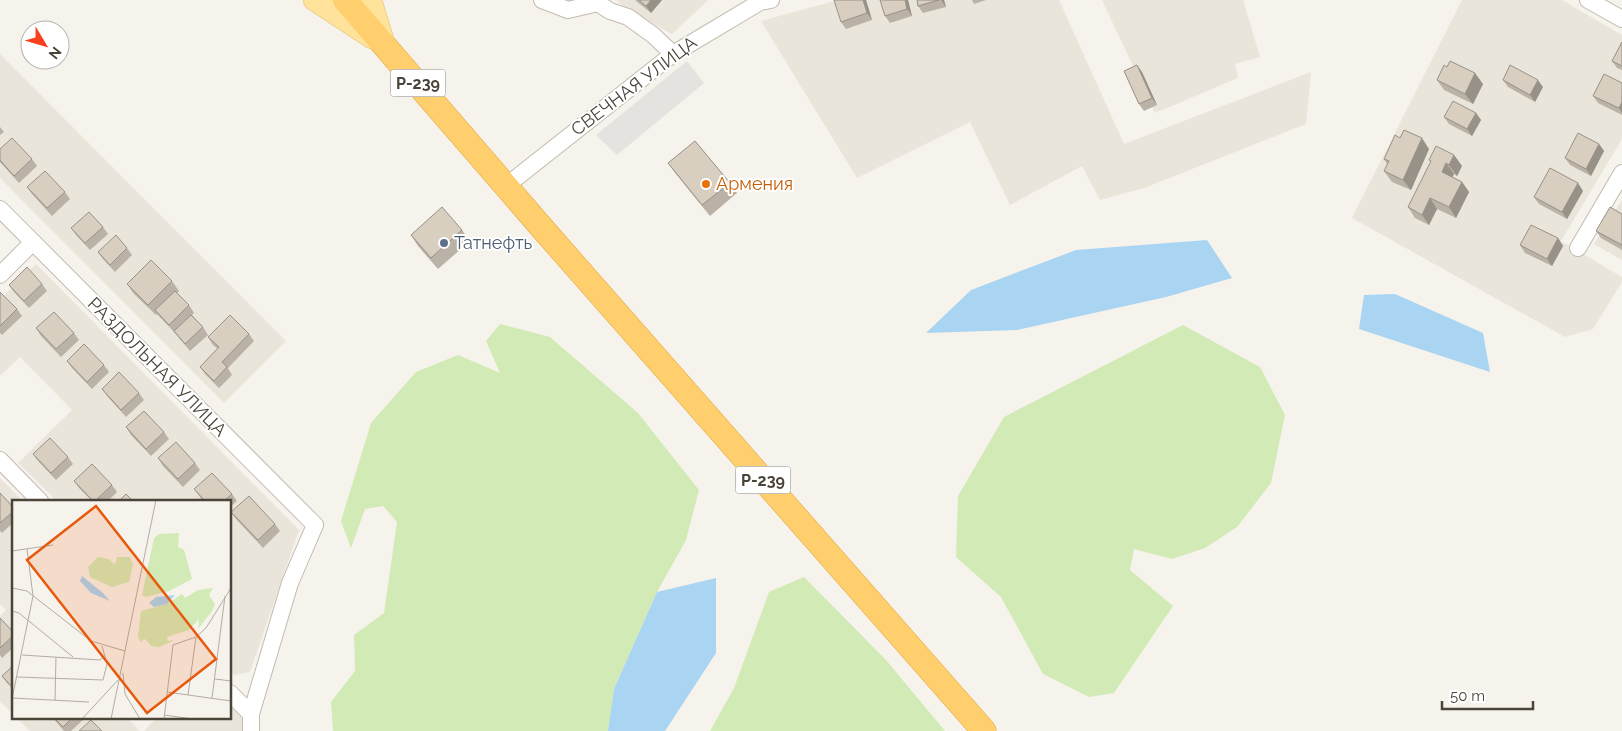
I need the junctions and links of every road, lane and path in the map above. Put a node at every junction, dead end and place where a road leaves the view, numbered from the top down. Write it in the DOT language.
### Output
graph roads {
  1 [pos="314,0"];
  2 [pos="345,0"];
  3 [pos="371,0"];
  4 [pos="542,0"];
  5 [pos="771,0"];
  6 [pos="1588,0"];
  7 [pos="598,1"];
  8 [pos="1622,19"];
  9 [pos="385,46"];
  10 [pos="673,54"];
  11 [pos="1622,173"];
  12 [pos="506,186"];
  13 [pos="0,208"];
  14 [pos="33,242"];
  15 [pos="1578,248"];
  16 [pos="0,275"];
  17 [pos="0,460"];
  18 [pos="39,500"];
  19 [pos="231,694"];
  20 [pos="251,714"];
  21 [pos="251,731"];
  22 [pos="984,731"];
  1 -- 9 [label="main road"];
  2 -- 9 [label="highway, Р-239"];
  3 -- 9 [label="main road"];
  4 -- 7 [label="street"];
  5 -- 10 [label="street, СВЕЧНАЯ УЛИЦА"];
  6 -- 8 [label="street"];
  7 -- 10 [label="street"];
  9 -- 12 [label="highway, Р-239"];
  10 -- 12 [label="street, СВЕЧНАЯ УЛИЦА"];
  11 -- 15 [label="street"];
  12 -- 22 [label="highway, Р-239"];
  13 -- 14 [label="street, РАЗДОЛЬНАЯ УЛИЦА"];
  14 -- 16 [label="street"];
  14 -- 20 [label="street, РАЗДОЛЬНАЯ УЛИЦА"];
  17 -- 18 [label="street"];
  19 -- 20 [label="street"];
  20 -- 21 [label="street"];
}
